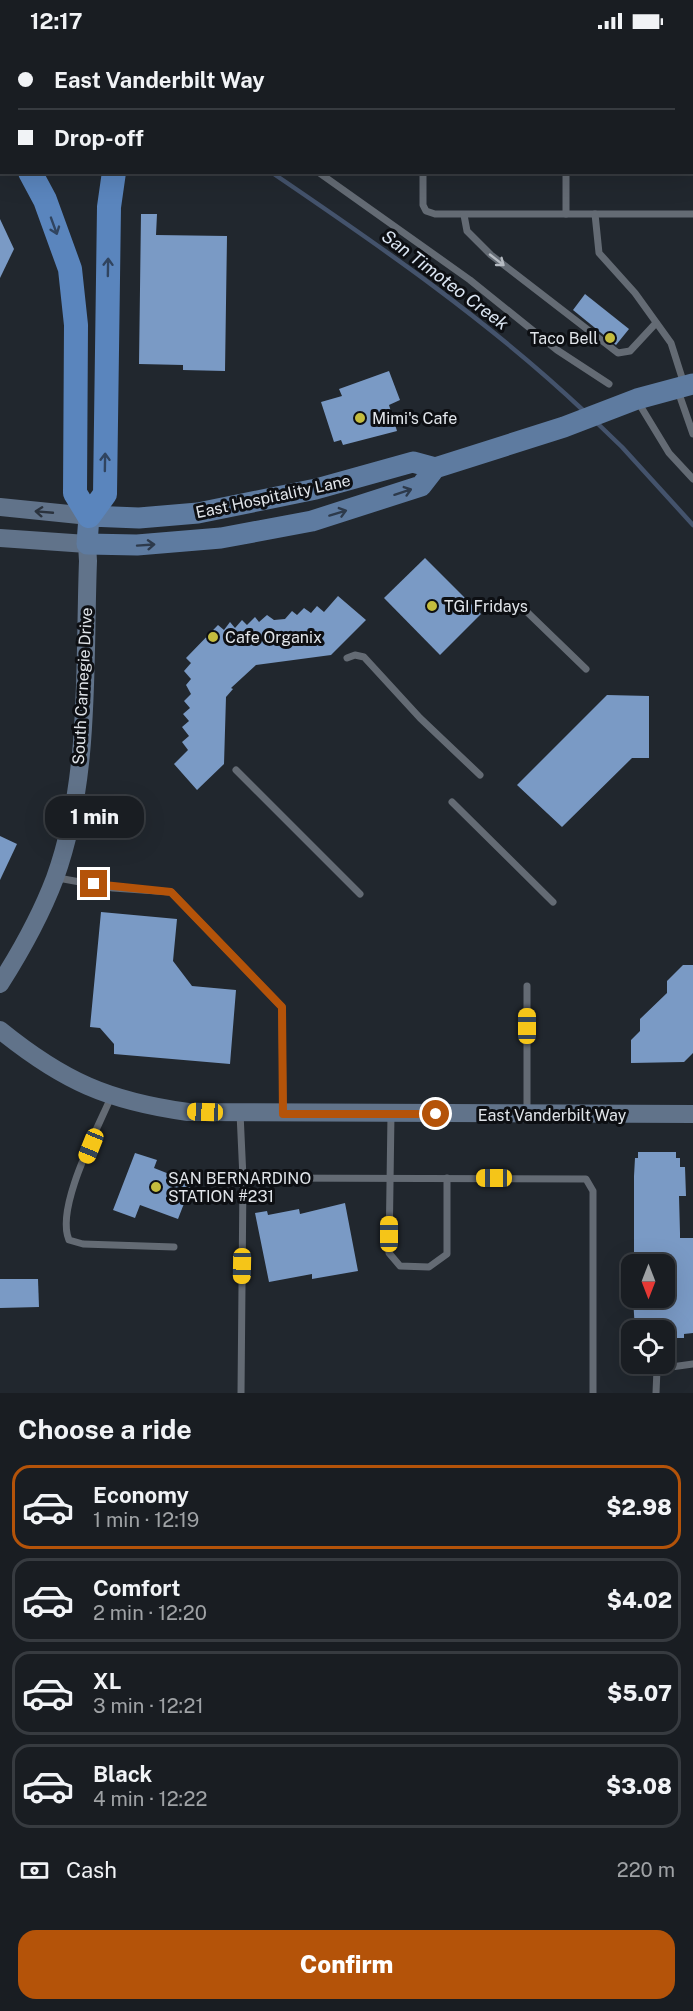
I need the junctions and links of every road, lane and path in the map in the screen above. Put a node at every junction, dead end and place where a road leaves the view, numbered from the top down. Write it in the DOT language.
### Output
graph roads {
  1 [pos="31,174"];
  2 [pos="114,174"];
  3 [pos="321,174"];
  4 [pos="423,174"];
  5 [pos="566,174"];
  6 [pos="566,214"];
  7 [pos="595,214"];
  8 [pos="693,214"];
  9 [pos="464,215"];
  10 [pos="656,322"];
  11 [pos="609,384"];
  12 [pos="685,386"];
  13 [pos="637,399"];
  14 [pos="693,434"];
  15 [pos="435,468"];
  16 [pos="693,479"];
  17 [pos="0,507"];
  18 [pos="88,516"];
  19 [pos="0,538"];
  20 [pos="87,544"];
  21 [pos="526,611"];
  22 [pos="347,658"];
  23 [pos="586,669"];
  24 [pos="236,770"];
  25 [pos="480,775"];
  26 [pos="452,802"];
  27 [pos="55,878"];
  28 [pos="360,894"];
  29 [pos="553,902"];
  30 [pos="0,984"];
  31 [pos="527,986"];
  32 [pos="0,1030"];
  33 [pos="111,1096"];
  34 [pos="240,1113"];
  35 [pos="283,1114"];
  36 [pos="391,1114"];
  37 [pos="693,1114"];
  38 [pos="527,1115"];
  39 [pos="243,1178"];
  40 [pos="389,1178"];
  41 [pos="447,1178"];
  42 [pos="174,1246"];
  43 [pos="693,1364"];
  44 [pos="241,1393"];
  45 [pos="593,1393"];
  46 [pos="656,1393"];
  1 -- 18 [label="highway, one-way"];
  18 -- 2 [label="highway, one-way"];
  3 -- 11 [label="lane"];
  4 -- 9 [label="lane"];
  5 -- 6 [label="lane"];
  6 -- 7 [label="lane"];
  6 -- 9 [label="lane"];
  7 -- 8 [label="lane"];
  7 -- 10 [label="lane"];
  9 -- 10 [label="lane, one-way"];
  10 -- 12 [label="lane"];
  12 -- 13 [label="main road, East Hospitality Lane"];
  12 -- 14 [label="lane"];
  13 -- 15 [label="main road, East Hospitality Lane"];
  13 -- 16 [label="lane"];
  15 -- 18 [label="main road, East Hospitality Lane"];
  20 -- 15 [label="main road, East Hospitality Lane, one-way"];
  18 -- 17 [label="street, East Hospitality Lane, one-way"];
  18 -- 20 [label="main road, South Carnegie Drive"];
  19 -- 20 [label="street, East Hospitality Lane"];
  20 -- 27 [label="street, South Carnegie Drive"];
  21 -- 23 [label="lane"];
  22 -- 25 [label="lane"];
  24 -- 28 [label="lane"];
  26 -- 29 [label="lane"];
  27 -- 30 [label="street, South Carnegie Drive"];
  27 -- 35 [label="lane"];
  31 -- 38 [label="lane"];
  32 -- 33 [label="street, East Vanderbilt Way"];
  33 -- 34 [label="street, East Vanderbilt Way"];
  33 -- 42 [label="lane"];
  34 -- 35 [label="street, East Vanderbilt Way"];
  34 -- 39 [label="lane"];
  35 -- 36 [label="street, East Vanderbilt Way"];
  36 -- 38 [label="street, East Vanderbilt Way"];
  36 -- 40 [label="lane"];
  37 -- 38 [label="street, East Vanderbilt Way"];
  39 -- 40 [label="lane"];
  39 -- 44 [label="lane"];
  40 -- 41 [label="lane"];
  40 -- 41 [label="lane"];
  41 -- 45 [label="lane"];
  43 -- 46 [label="lane"];
}
